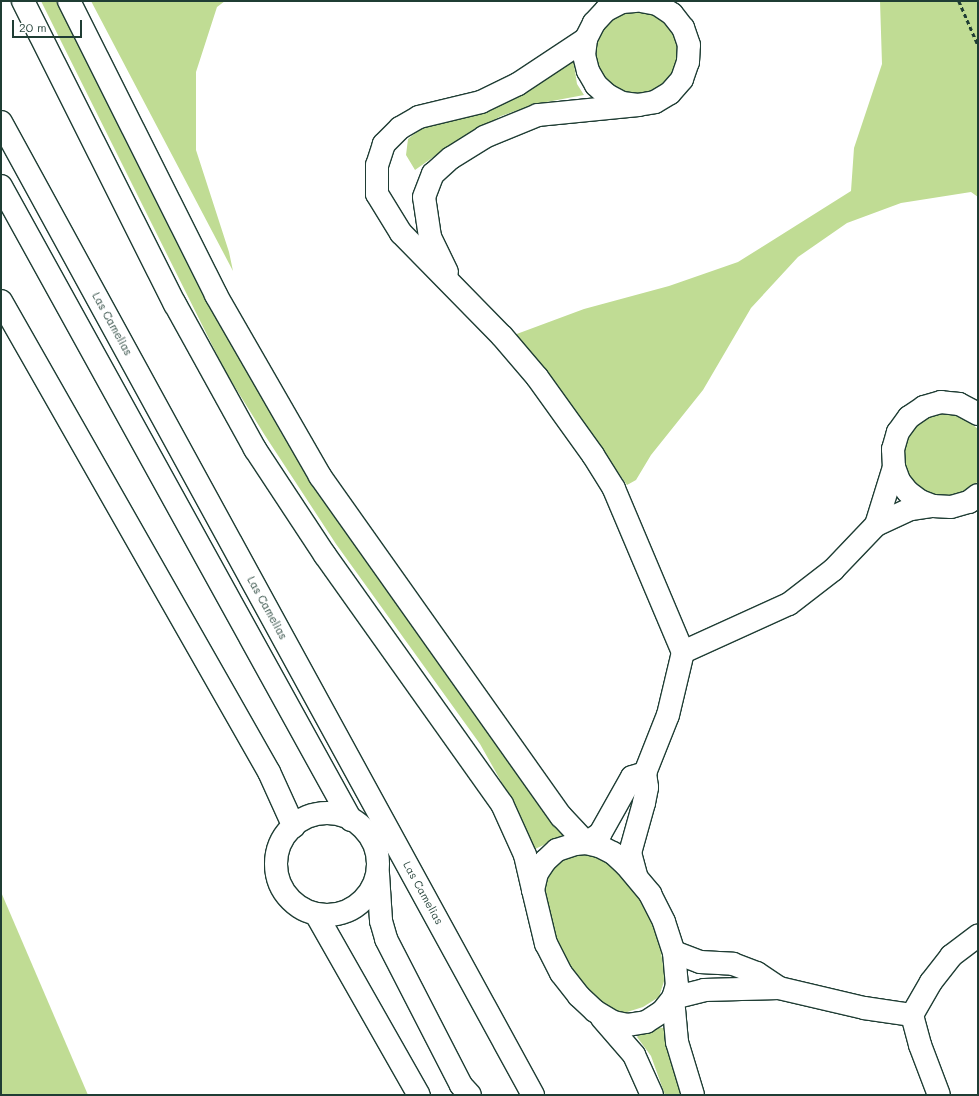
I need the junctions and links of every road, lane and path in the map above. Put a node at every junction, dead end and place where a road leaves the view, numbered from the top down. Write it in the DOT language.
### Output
graph roads {
  1 [pos="23,1"];
  2 [pos="69,1"];
  3 [pos="634,1"];
  4 [pos="642,1"];
  5 [pos="959,1"];
  6 [pos="586,39"];
  7 [pos="978,45"];
  8 [pos="638,105"];
  9 [pos="1,122"];
  10 [pos="1,186"];
  11 [pos="454,285"];
  12 [pos="1,301"];
  13 [pos="978,414"];
  14 [pos="894,467"];
  15 [pos="978,495"];
  16 [pos="933,506"];
  17 [pos="876,525"];
  18 [pos="684,652"];
  19 [pos="645,772"];
  20 [pos="351,820"];
  21 [pos="294,826"];
  22 [pos="586,843"];
  23 [pos="378,868"];
  24 [pos="636,875"];
  25 [pos="533,890"];
  26 [pos="316,914"];
  27 [pos="978,936"];
  28 [pos="674,952"];
  29 [pos="779,988"];
  30 [pos="673,998"];
  31 [pos="595,1011"];
  32 [pos="912,1015"];
  33 [pos="419,1095"];
  34 [pos="470,1095"];
  35 [pos="533,1095"];
  36 [pos="652,1095"];
  37 [pos="693,1095"];
  38 [pos="940,1095"];
  1 -- 25 [label="street"];
  2 -- 22 [label="street"];
  3 -- 6 [label="street"];
  4 -- 8 [label="street"];
  5 -- 7 [label="path"];
  6 -- 8 [label="street"];
  6 -- 11 [label="street"];
  8 -- 11 [label="street"];
  9 -- 35 [label="street, Las Camelias"];
  10 -- 20 [label="street"];
  11 -- 18 [label="street"];
  12 -- 21 [label="street"];
  13 -- 14 [label="street"];
  14 -- 16 [label="street"];
  14 -- 17 [label="street"];
  15 -- 16 [label="street"];
  16 -- 17 [label="street"];
  17 -- 18 [label="street"];
  18 -- 19 [label="street"];
  19 -- 22 [label="street"];
  19 -- 24 [label="street"];
  20 -- 21 [label="street"];
  20 -- 23 [label="street"];
  21 -- 26 [label="street"];
  22 -- 24 [label="street"];
  22 -- 25 [label="street"];
  23 -- 26 [label="street"];
  23 -- 34 [label="street"];
  24 -- 28 [label="street"];
  25 -- 31 [label="street"];
  26 -- 33 [label="street"];
  27 -- 32 [label="street"];
  28 -- 29 [label="street"];
  28 -- 30 [label="street"];
  29 -- 30 [label="street"];
  29 -- 32 [label="street"];
  30 -- 31 [label="street"];
  30 -- 37 [label="street"];
  31 -- 36 [label="street"];
  32 -- 38 [label="street"];
}
